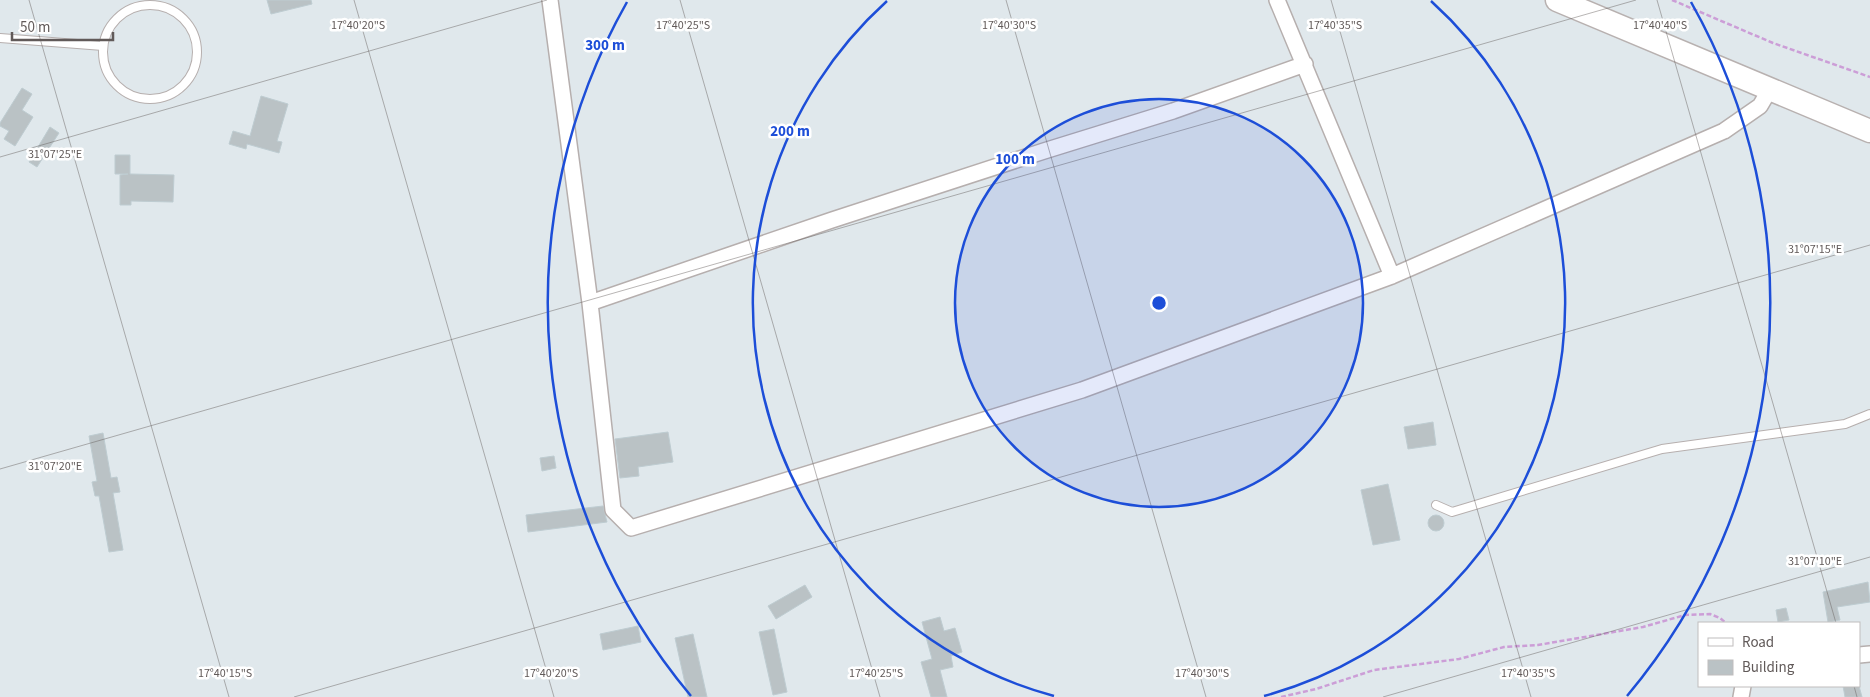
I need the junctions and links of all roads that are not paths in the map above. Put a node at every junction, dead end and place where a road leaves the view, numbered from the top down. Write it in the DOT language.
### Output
graph roads {
  1 [pos="550,0"];
  2 [pos="1277,0"];
  3 [pos="1557,0"];
  4 [pos="0,38"];
  5 [pos="103,46"];
  6 [pos="1304,64"];
  7 [pos="1770,88"];
  8 [pos="1870,131"];
  9 [pos="1392,276"];
  10 [pos="590,303"];
  11 [pos="1870,414"];
  12 [pos="1436,505"];
  1 -- 10 [label="street"];
  2 -- 6 [label="street"];
  3 -- 7 [label="main road"];
  4 -- 5 [label="lane"];
  5 -- 5 [label="lane"];
  6 -- 9 [label="street"];
  6 -- 10 [label="street"];
  7 -- 8 [label="main road"];
  7 -- 9 [label="street"];
  9 -- 10 [label="street"];
  11 -- 12 [label="lane"];
}
